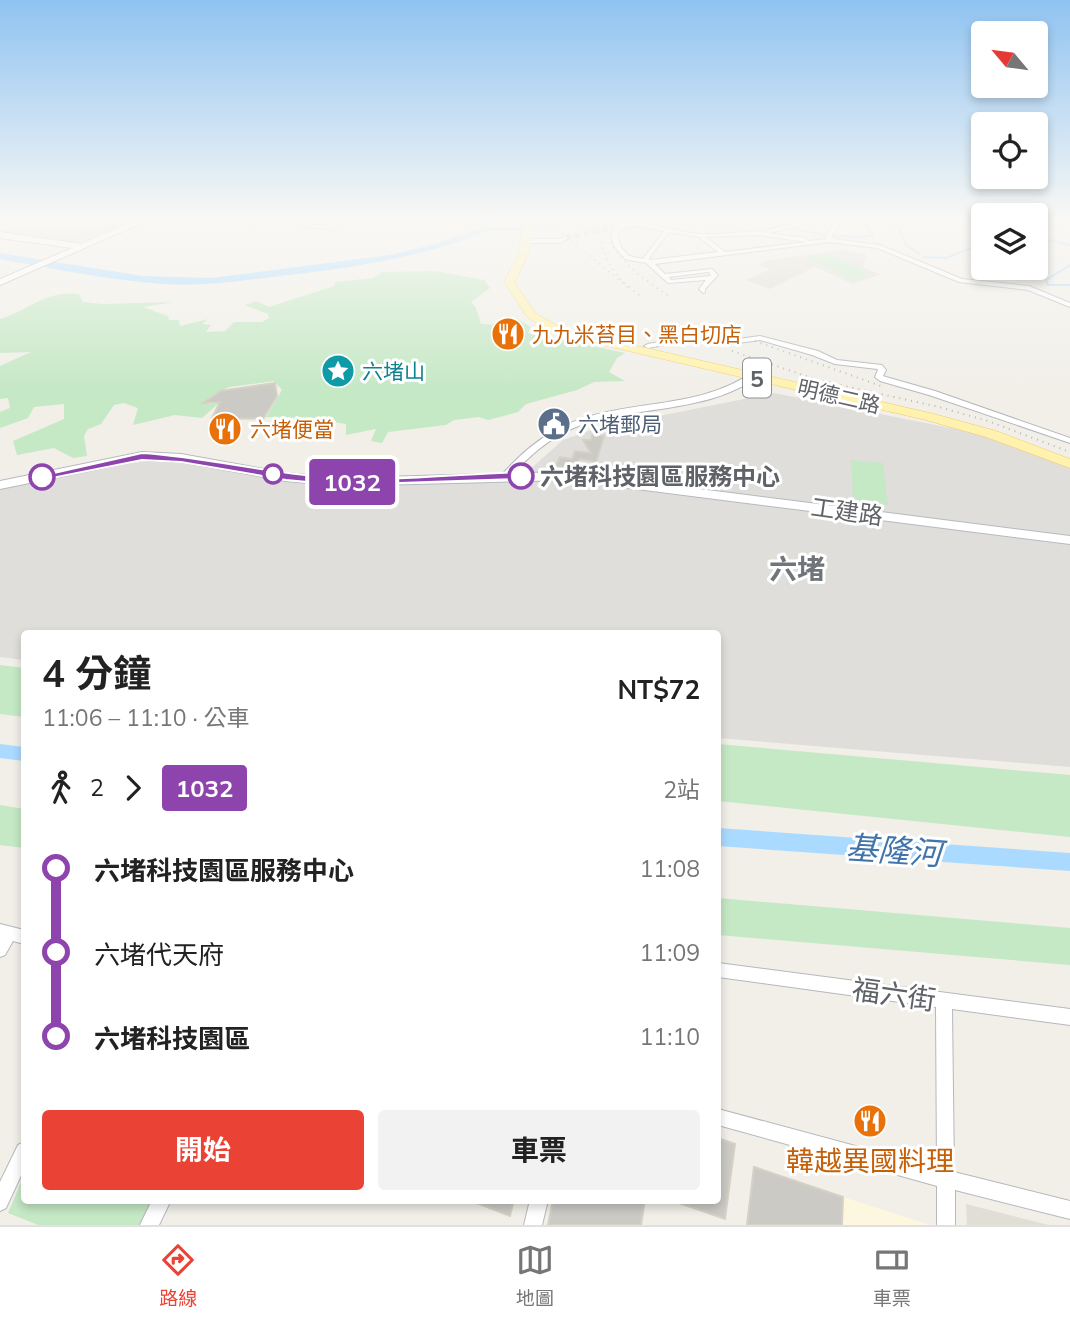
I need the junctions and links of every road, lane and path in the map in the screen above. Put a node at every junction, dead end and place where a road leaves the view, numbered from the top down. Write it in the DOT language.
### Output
graph roads {
  1 [pos="513,276"];
  2 [pos="663,276"];
  3 [pos="950,276"];
  4 [pos="712,278"];
  5 [pos="703,291"];
  6 [pos="1070,305"];
  7 [pos="648,346"];
  8 [pos="755,375"];
  9 [pos="1070,441"];
  10 [pos="1070,458"];
  11 [pos="1070,464"];
  12 [pos="504,477"];
  13 [pos="0,485"];
  14 [pos="1070,540"];
  15 [pos="11,934"];
  16 [pos="0,950"];
  17 [pos="721,970"];
  18 [pos="944,1001"];
  19 [pos="1070,1017"];
  20 [pos="721,1118"];
  21 [pos="21,1157"];
  22 [pos="945,1179"];
  23 [pos="0,1202"];
  24 [pos="160,1204"];
  25 [pos="538,1204"];
  26 [pos="1070,1210"];
  27 [pos="149,1225"];
  28 [pos="533,1225"];
  29 [pos="946,1225"];
  1 -- 8 [label="main road, 明德二路 / 5"];
  2 -- 4 [label="street"];
  3 -- 6 [label="street"];
  4 -- 5 [label="street"];
  7 -- 9 [label="street"];
  8 -- 10 [label="main road, 明德二路 / 5"];
  8 -- 11 [label="main road, 明德二路 / 5"];
  8 -- 12 [label="street"];
  12 -- 13 [label="street, 工建路"];
  12 -- 14 [label="street, 工建路"];
  15 -- 16 [label="street"];
  17 -- 18 [label="street, 福六街"];
  18 -- 19 [label="street, 福六街"];
  18 -- 22 [label="street"];
  20 -- 22 [label="street"];
  21 -- 23 [label="street"];
  22 -- 26 [label="street"];
  22 -- 29 [label="street"];
  24 -- 27 [label="street"];
  25 -- 28 [label="street"];
}
